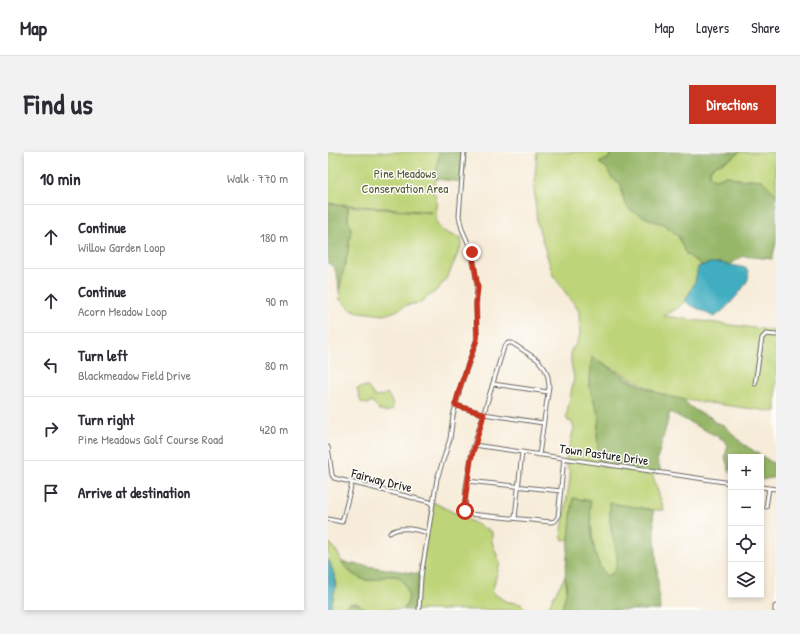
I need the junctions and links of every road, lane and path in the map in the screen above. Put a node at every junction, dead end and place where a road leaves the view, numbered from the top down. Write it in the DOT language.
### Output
graph roads {
  1 [pos="464,152"];
  2 [pos="776,335"];
  3 [pos="493,384"];
  4 [pos="756,384"];
  5 [pos="548,392"];
  6 [pos="455,405"];
  7 [pos="484,414"];
  8 [pos="543,423"];
  9 [pos="474,445"];
  10 [pos="328,447"];
  11 [pos="522,452"];
  12 [pos="539,455"];
  13 [pos="564,458"];
  14 [pos="467,481"];
  15 [pos="352,483"];
  16 [pos="728,483"];
  17 [pos="518,486"];
  18 [pos="764,487"];
  19 [pos="769,488"];
  20 [pos="776,489"];
  21 [pos="561,491"];
  22 [pos="432,505"];
  23 [pos="766,507"];
  24 [pos="515,518"];
  25 [pos="328,519"];
  26 [pos="390,533"];
  27 [pos="428,533"];
  28 [pos="419,610"];
  1 -- 6 [label="street"];
  2 -- 4 [label="street"];
  3 -- 5 [label="street"];
  3 -- 5 [label="street"];
  3 -- 7 [label="street"];
  5 -- 8 [label="street"];
  6 -- 7 [label="street"];
  6 -- 22 [label="street"];
  7 -- 8 [label="street"];
  7 -- 9 [label="street"];
  8 -- 12 [label="street"];
  9 -- 11 [label="street, Town Pasture Drive"];
  9 -- 14 [label="street"];
  10 -- 15 [label="street, Fairway Drive"];
  11 -- 12 [label="street, Town Pasture Drive"];
  11 -- 17 [label="street"];
  12 -- 13 [label="street, Town Pasture Drive"];
  13 -- 16 [label="street, Town Pasture Drive"];
  13 -- 21 [label="street"];
  14 -- 17 [label="street"];
  14 -- 24 [label="street"];
  15 -- 22 [label="street, Fairway Drive"];
  15 -- 25 [label="street"];
  17 -- 21 [label="street"];
  17 -- 24 [label="street"];
  18 -- 19 [label="street"];
  19 -- 20 [label="street"];
  19 -- 23 [label="street"];
  21 -- 24 [label="street"];
  22 -- 27 [label="street"];
  26 -- 27 [label="street"];
  27 -- 28 [label="street"];
}
